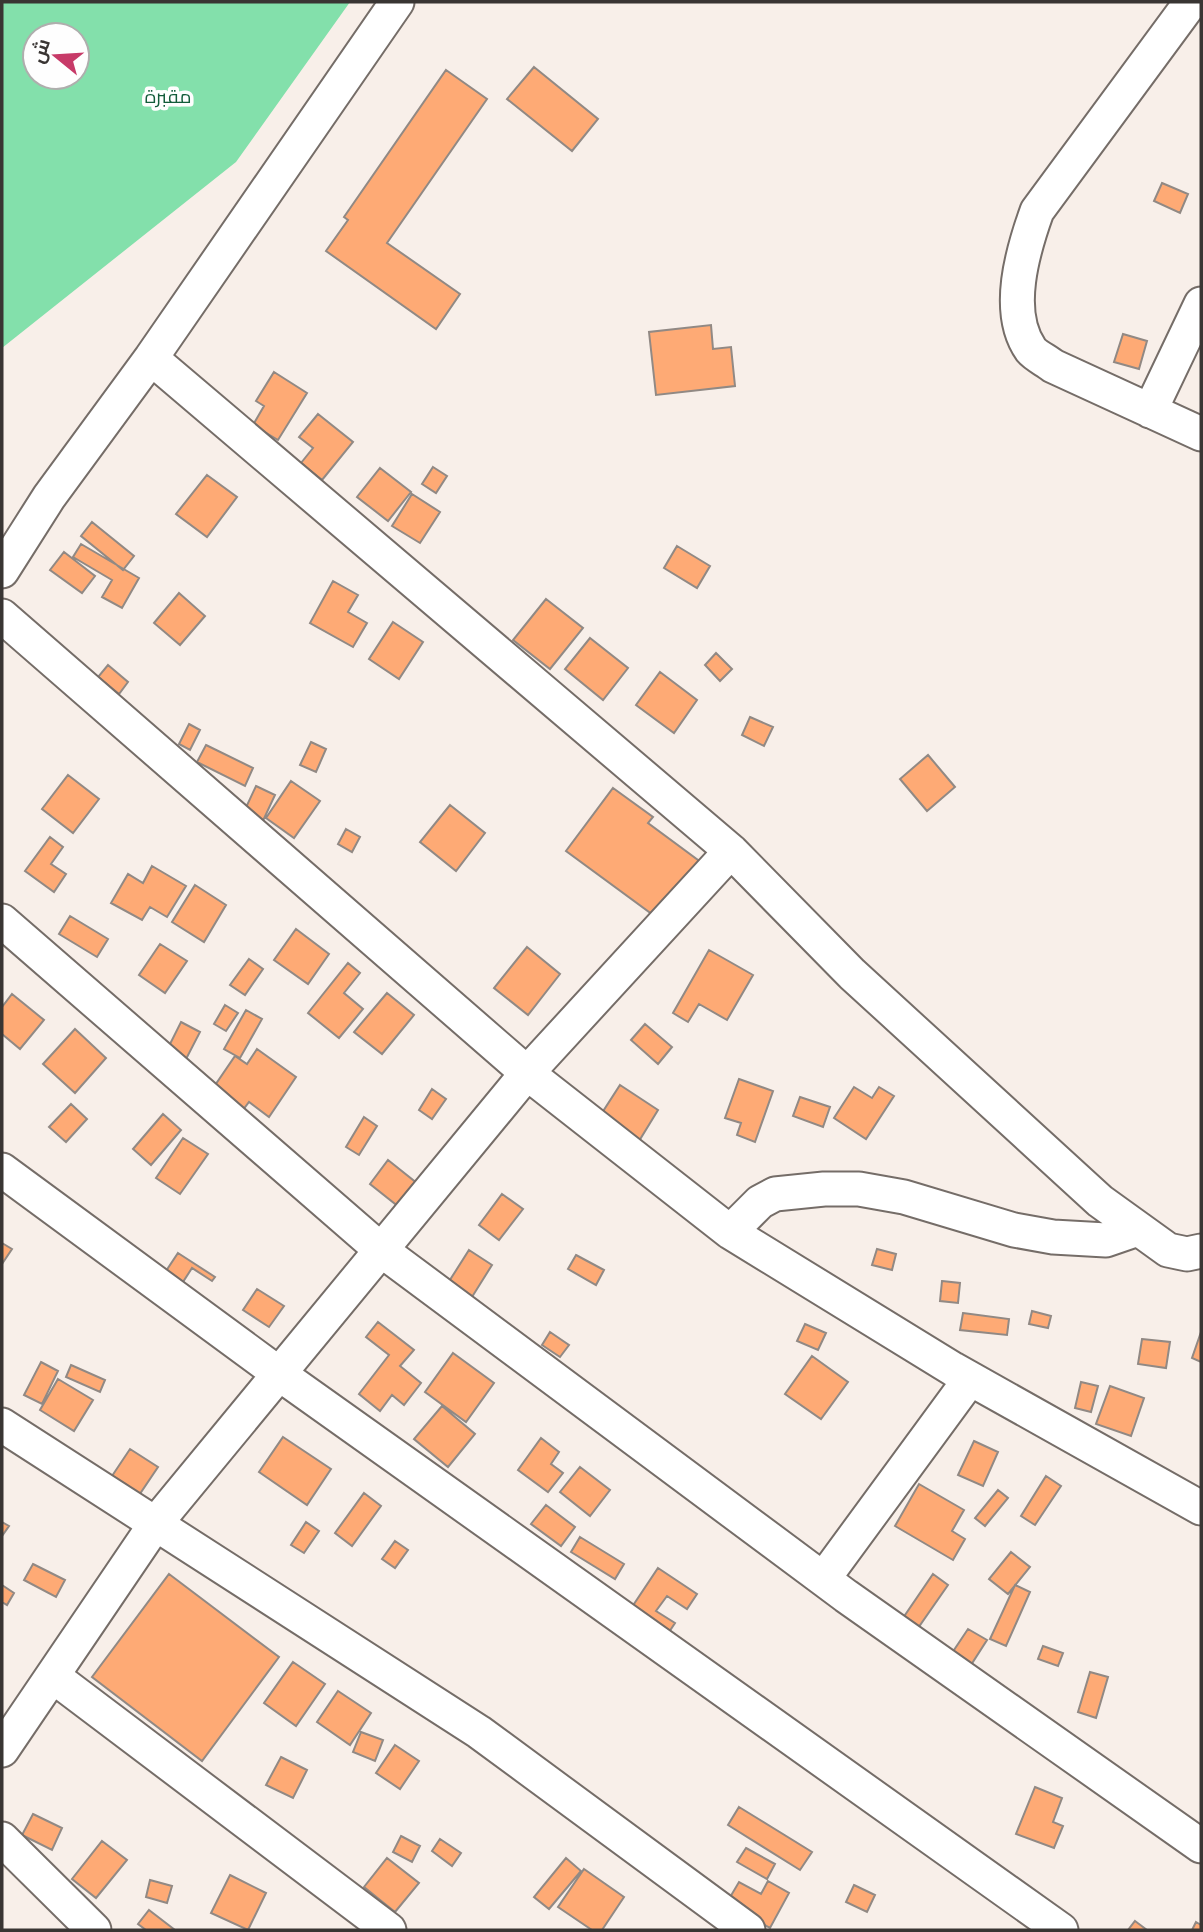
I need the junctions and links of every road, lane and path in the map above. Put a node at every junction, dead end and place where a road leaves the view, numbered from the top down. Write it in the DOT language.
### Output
graph roads {
  1 [pos="397,2"];
  2 [pos="1191,2"];
  3 [pos="1201,304"];
  4 [pos="151,358"];
  5 [pos="1150,411"];
  6 [pos="1201,434"];
  7 [pos="2,571"];
  8 [pos="2,616"];
  9 [pos="731,851"];
  10 [pos="2,921"];
  11 [pos="527,1073"];
  12 [pos="2,1170"];
  13 [pos="1138,1229"];
  14 [pos="730,1232"];
  15 [pos="381,1250"];
  16 [pos="1201,1251"];
  17 [pos="278,1373"];
  18 [pos="970,1379"];
  19 [pos="2,1425"];
  20 [pos="1201,1508"];
  21 [pos="156,1523"];
  22 [pos="824,1578"];
  23 [pos="54,1678"];
  24 [pos="2,1750"];
  25 [pos="2,1839"];
  26 [pos="1201,1846"];
  27 [pos="94,1930"];
  28 [pos="389,1930"];
  29 [pos="748,1930"];
  30 [pos="1061,1930"];
  1 -- 4 [label="street"];
  2 -- 5 [label="street"];
  3 -- 5 [label="street"];
  4 -- 7 [label="street"];
  4 -- 9 [label="street"];
  5 -- 6 [label="street"];
  8 -- 11 [label="street"];
  9 -- 11 [label="street"];
  9 -- 13 [label="street"];
  10 -- 15 [label="street"];
  11 -- 14 [label="street"];
  11 -- 15 [label="street"];
  12 -- 17 [label="street"];
  13 -- 14 [label="street"];
  13 -- 16 [label="street"];
  14 -- 18 [label="street"];
  15 -- 17 [label="street"];
  15 -- 22 [label="street"];
  17 -- 21 [label="street"];
  17 -- 30 [label="street"];
  18 -- 20 [label="street"];
  18 -- 22 [label="street"];
  19 -- 21 [label="street"];
  21 -- 23 [label="street"];
  21 -- 29 [label="street"];
  22 -- 26 [label="street"];
  23 -- 24 [label="street"];
  23 -- 28 [label="street"];
  25 -- 27 [label="street"];
}
